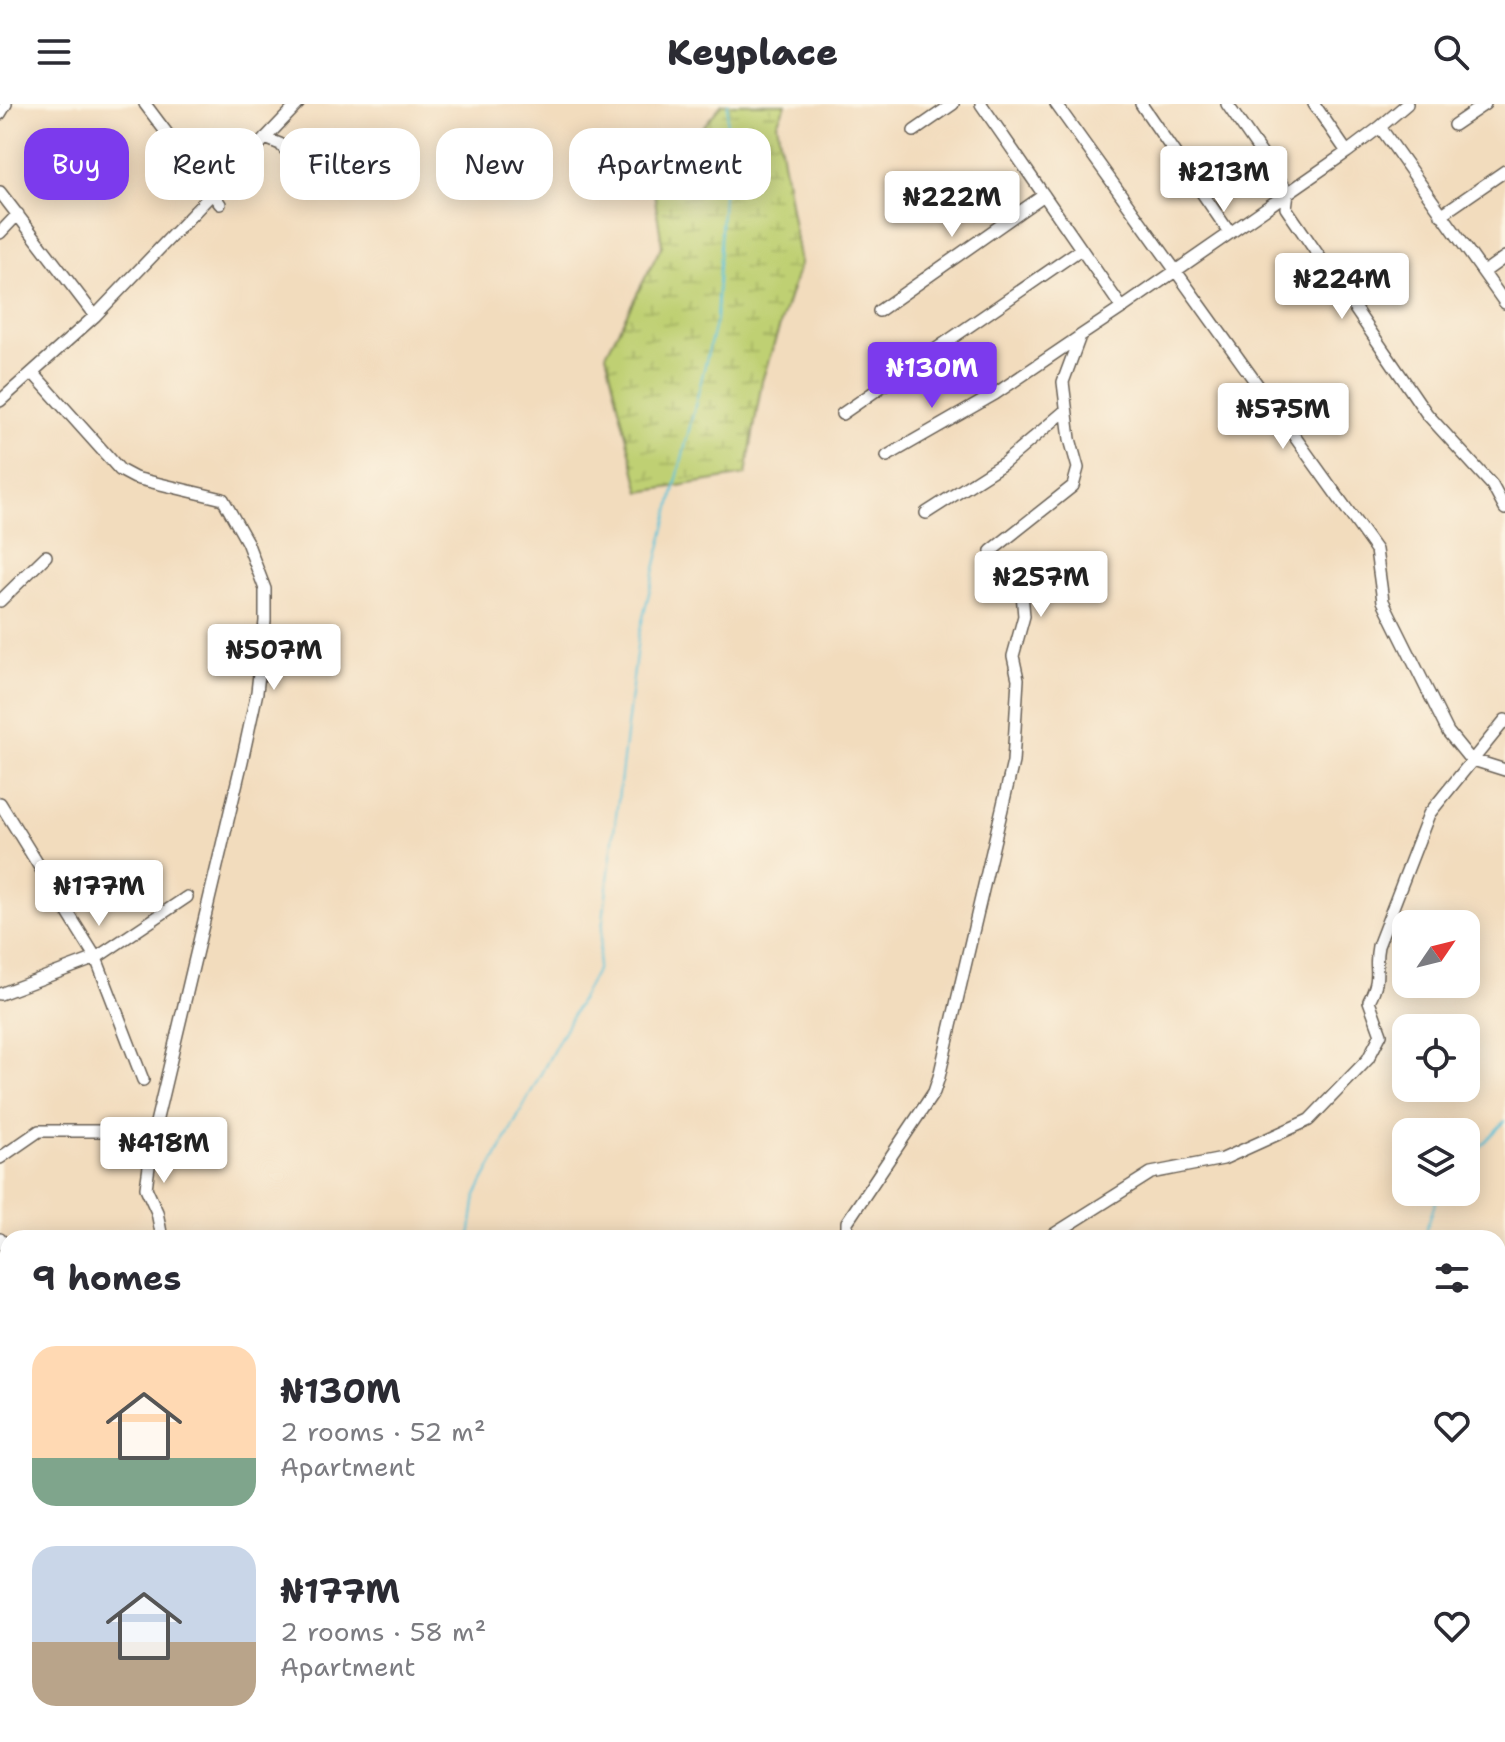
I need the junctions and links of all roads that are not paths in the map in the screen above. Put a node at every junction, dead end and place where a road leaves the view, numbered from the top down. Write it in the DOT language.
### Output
graph roads {
  1 [pos="6,104"];
  2 [pos="145,104"];
  3 [pos="298,104"];
  4 [pos="953,104"];
  5 [pos="981,104"];
  6 [pos="1056,104"];
  7 [pos="1141,104"];
  8 [pos="1227,104"];
  9 [pos="1314,104"];
  10 [pos="1485,104"];
  11 [pos="1404,105"];
  12 [pos="0,114"];
  13 [pos="1454,125"];
  14 [pos="1380,127"];
  15 [pos="163,128"];
  16 [pos="914,131"];
  17 [pos="265,138"];
  18 [pos="280,144"];
  19 [pos="1347,152"];
  20 [pos="1505,171"];
  21 [pos="0,192"];
  22 [pos="1288,192"];
  23 [pos="1044,195"];
  24 [pos="206,200"];
  25 [pos="217,200"];
  26 [pos="220,204"];
  27 [pos="18,214"];
  28 [pos="1441,215"];
  29 [pos="1229,232"];
  30 [pos="0,233"];
  31 [pos="1081,249"];
  32 [pos="1505,257"];
  33 [pos="1175,272"];
  34 [pos="1484,272"];
  35 [pos="1505,303"];
  36 [pos="1122,308"];
  37 [pos="879,311"];
  38 [pos="95,316"];
  39 [pos="1080,336"];
  40 [pos="33,373"];
  41 [pos="0,401"];
  42 [pos="1066,410"];
  43 [pos="842,414"];
  44 [pos="887,456"];
  45 [pos="1505,509"];
  46 [pos="926,513"];
  47 [pos="46,556"];
  48 [pos="0,601"];
  49 [pos="1505,720"];
  50 [pos="1470,759"];
  51 [pos="1505,770"];
  52 [pos="0,803"];
  53 [pos="187,897"];
  54 [pos="96,958"];
  55 [pos="0,994"];
  56 [pos="143,1080"];
  57 [pos="154,1131"];
  58 [pos="0,1158"];
  59 [pos="159,1230"];
  60 [pos="844,1230"];
  61 [pos="1061,1230"];
  1 -- 12 [label="street"];
  2 -- 15 [label="street"];
  3 -- 17 [label="street"];
  4 -- 16 [label="street"];
  5 -- 23 [label="street"];
  6 -- 33 [label="street"];
  7 -- 29 [label="street"];
  8 -- 22 [label="street"];
  9 -- 19 [label="street"];
  10 -- 13 [label="street"];
  11 -- 14 [label="street"];
  14 -- 19 [label="street"];
  14 -- 28 [label="street"];
  17 -- 18 [label="street"];
  19 -- 22 [label="street"];
  20 -- 28 [label="street"];
  21 -- 27 [label="street"];
  22 -- 29 [label="street"];
  22 -- 45 [label="street"];
  23 -- 31 [label="street"];
  23 -- 37 [label="street"];
  24 -- 38 [label="street"];
  25 -- 26 [label="street"];
  27 -- 30 [label="street"];
  27 -- 38 [label="street"];
  28 -- 34 [label="street"];
  29 -- 33 [label="street"];
  31 -- 36 [label="street"];
  31 -- 43 [label="street"];
  32 -- 34 [label="street"];
  33 -- 36 [label="street"];
  33 -- 50 [label="street"];
  34 -- 35 [label="street"];
  36 -- 39 [label="street"];
  38 -- 40 [label="street"];
  39 -- 42 [label="street"];
  39 -- 44 [label="street"];
  40 -- 41 [label="street"];
  40 -- 57 [label="street"];
  42 -- 46 [label="street"];
  42 -- 60 [label="street"];
  47 -- 48 [label="street"];
  49 -- 50 [label="street"];
  50 -- 51 [label="street"];
  50 -- 61 [label="street"];
  52 -- 54 [label="street"];
  53 -- 54 [label="street"];
  54 -- 55 [label="street"];
  54 -- 56 [label="street"];
  57 -- 58 [label="street"];
  57 -- 59 [label="street"];
}
